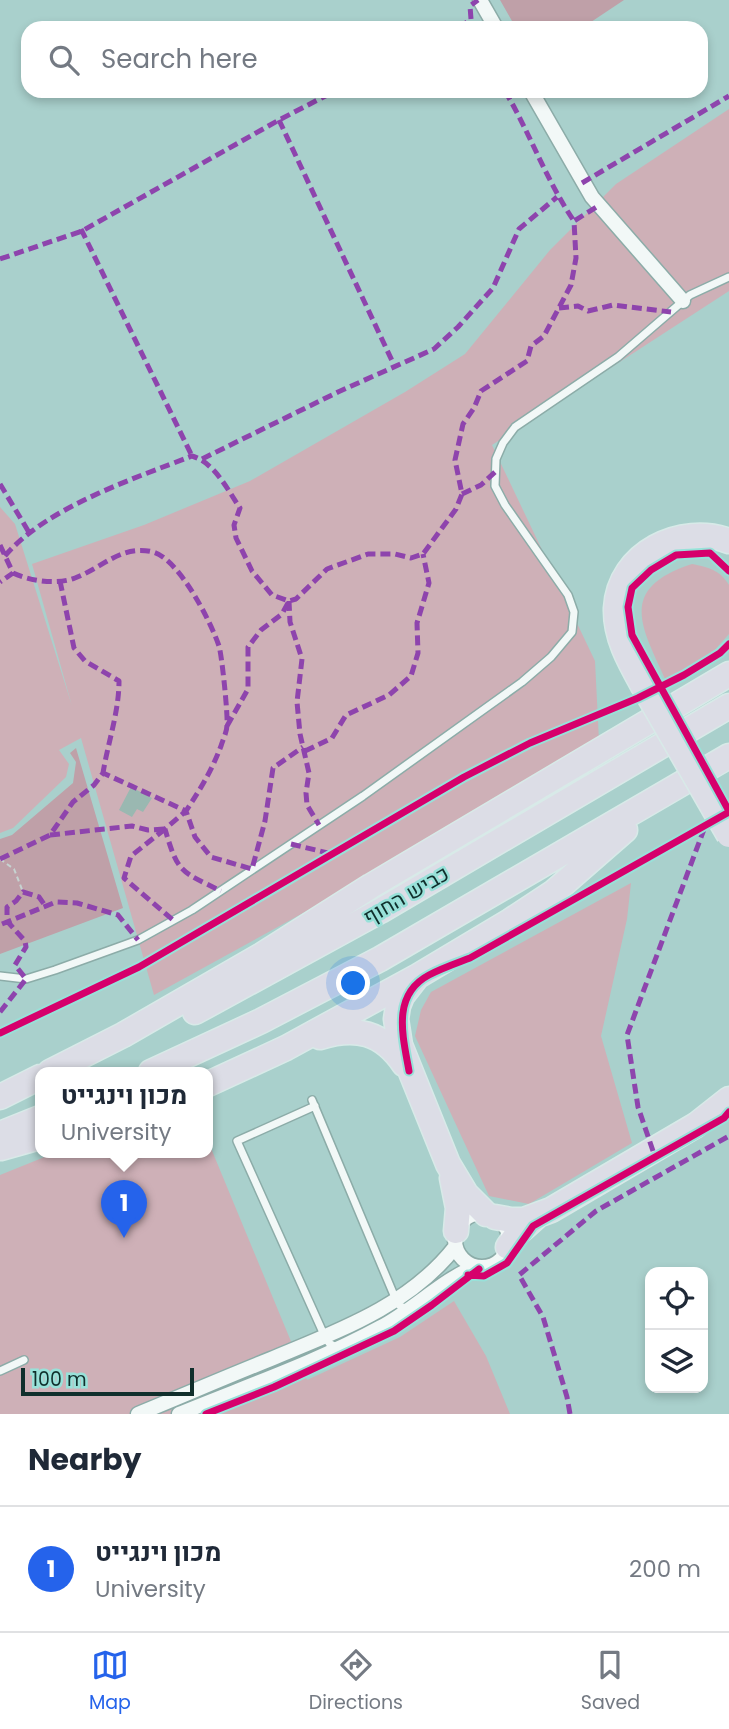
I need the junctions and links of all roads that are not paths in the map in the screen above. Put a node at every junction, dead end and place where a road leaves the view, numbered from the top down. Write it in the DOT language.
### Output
graph roads {
  1 [pos="480,0"];
  2 [pos="492,21"];
  3 [pos="535,98"];
  4 [pos="729,277"];
  5 [pos="682,301"];
  6 [pos="729,541"];
  7 [pos="729,664"];
  8 [pos="729,674"];
  9 [pos="705,688"];
  10 [pos="729,706"];
  11 [pos="729,756"];
  12 [pos="670,791"];
  13 [pos="729,835"];
  14 [pos="0,976"];
  15 [pos="418,976"];
  16 [pos="286,1048"];
  17 [pos="60,1067"];
  18 [pos="87,1067"];
  19 [pos="162,1067"];
  20 [pos="409,1071"];
  21 [pos="35,1080"];
  22 [pos="213,1082"];
  23 [pos="35,1088"];
  24 [pos="729,1098"];
  25 [pos="0,1099"];
  26 [pos="35,1120"];
  27 [pos="0,1134"];
  28 [pos="35,1139"];
  29 [pos="0,1148"];
  30 [pos="448,1164"];
  31 [pos="491,1215"];
  32 [pos="536,1217"];
  33 [pos="456,1239"];
  34 [pos="508,1247"];
  35 [pos="476,1267"];
  36 [pos="396,1300"];
  37 [pos="411,1309"];
  38 [pos="325,1337"];
  39 [pos="339,1348"];
  40 [pos="24,1360"];
  41 [pos="0,1371"];
  42 [pos="138,1414"];
  43 [pos="179,1414"];
  1 -- 2 [label="street"];
  3 -- 5 [label="street"];
  4 -- 5 [label="lane"];
  5 -- 14 [label="lane"];
  6 -- 13 [label="highway, bridge"];
  7 -- 9 [label="highway"];
  8 -- 9 [label="highway"];
  9 -- 17 [label="highway"];
  10 -- 18 [label="highway, כביש החוף"];
  11 -- 12 [label="highway, כביש החוף"];
  12 -- 15 [label="highway"];
  12 -- 19 [label="highway, כביש החוף"];
  15 -- 16 [label="highway"];
  15 -- 20 [label="highway"];
  16 -- 20 [label="highway"];
  16 -- 22 [label="highway"];
  20 -- 30 [label="highway"];
  21 -- 25 [label="highway"];
  23 -- 25 [label="highway"];
  24 -- 32 [label="highway"];
  26 -- 27 [label="highway"];
  28 -- 29 [label="highway"];
  30 -- 31 [label="highway"];
  30 -- 33 [label="highway"];
  31 -- 32 [label="highway"];
  31 -- 33 [label="street"];
  31 -- 34 [label="street"];
  32 -- 34 [label="highway"];
  33 -- 35 [label="street"];
  33 -- 36 [label="street"];
  34 -- 35 [label="street"];
  35 -- 37 [label="street"];
  36 -- 37 [label="lane"];
  36 -- 38 [label="street"];
  36 -- 38 [label="lane"];
  37 -- 39 [label="street"];
  38 -- 39 [label="lane"];
  38 -- 42 [label="street"];
  39 -- 43 [label="street"];
  40 -- 41 [label="lane"];
}
